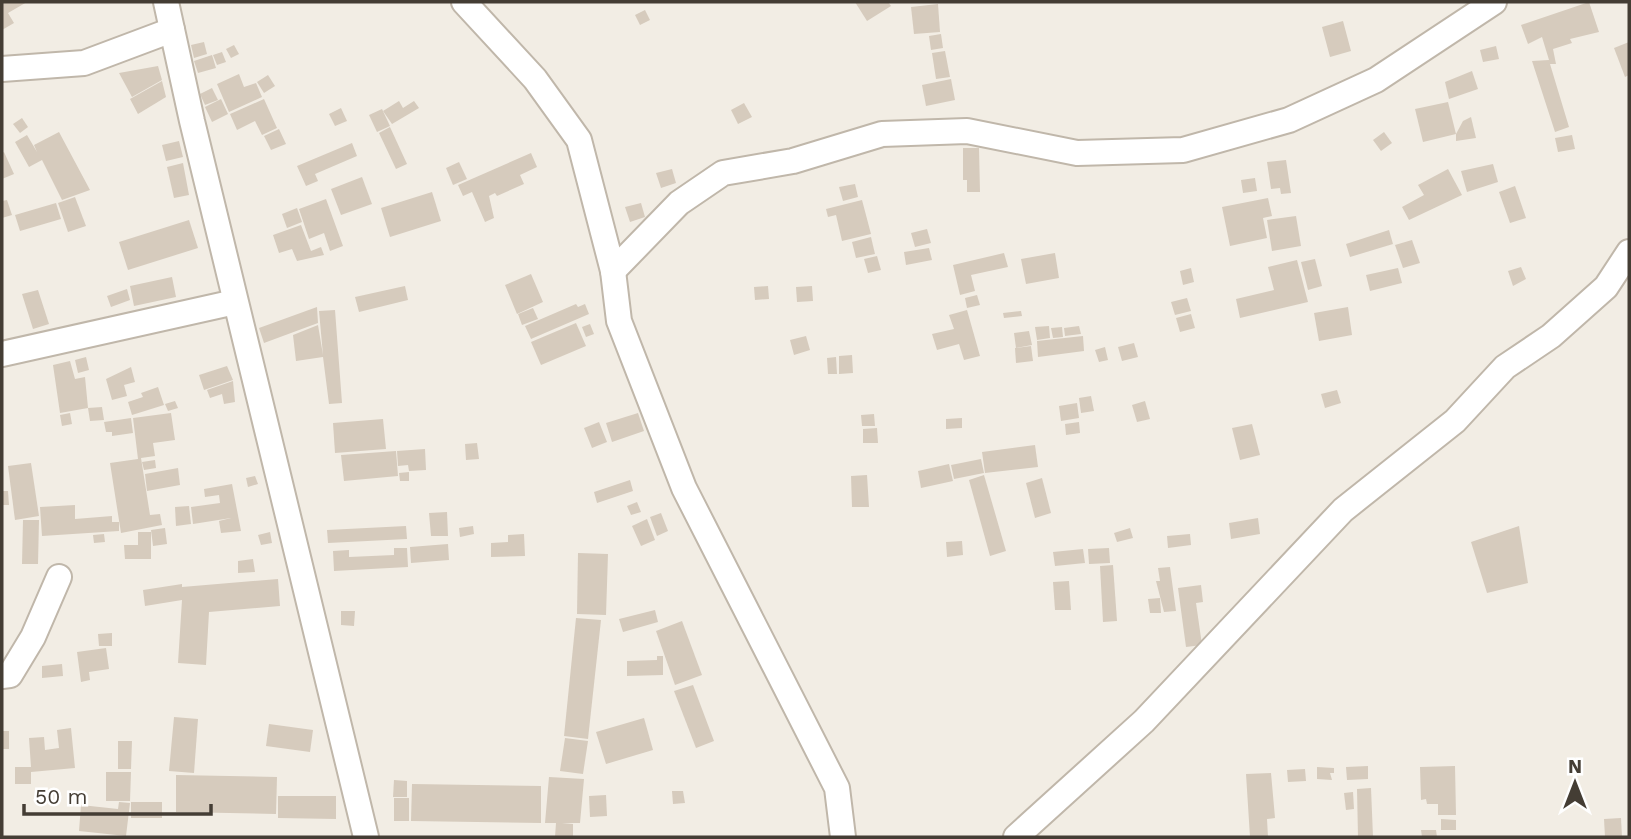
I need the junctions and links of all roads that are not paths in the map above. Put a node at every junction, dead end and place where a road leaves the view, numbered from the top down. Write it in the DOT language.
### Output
graph roads {
  1 [pos="166,2"];
  2 [pos="464,2"];
  3 [pos="1494,2"];
  4 [pos="172,30"];
  5 [pos="2,69"];
  6 [pos="1629,252"];
  7 [pos="613,271"];
  8 [pos="236,302"];
  9 [pos="2,354"];
  10 [pos="59,577"];
  11 [pos="2,676"];
  12 [pos="366,837"];
  13 [pos="843,837"];
  14 [pos="1016,837"];
  1 -- 4 [label="street"];
  2 -- 7 [label="street"];
  3 -- 7 [label="street"];
  4 -- 5 [label="street"];
  4 -- 8 [label="street"];
  6 -- 14 [label="street"];
  7 -- 13 [label="street"];
  8 -- 9 [label="street"];
  8 -- 12 [label="street"];
  10 -- 11 [label="street"];
}
